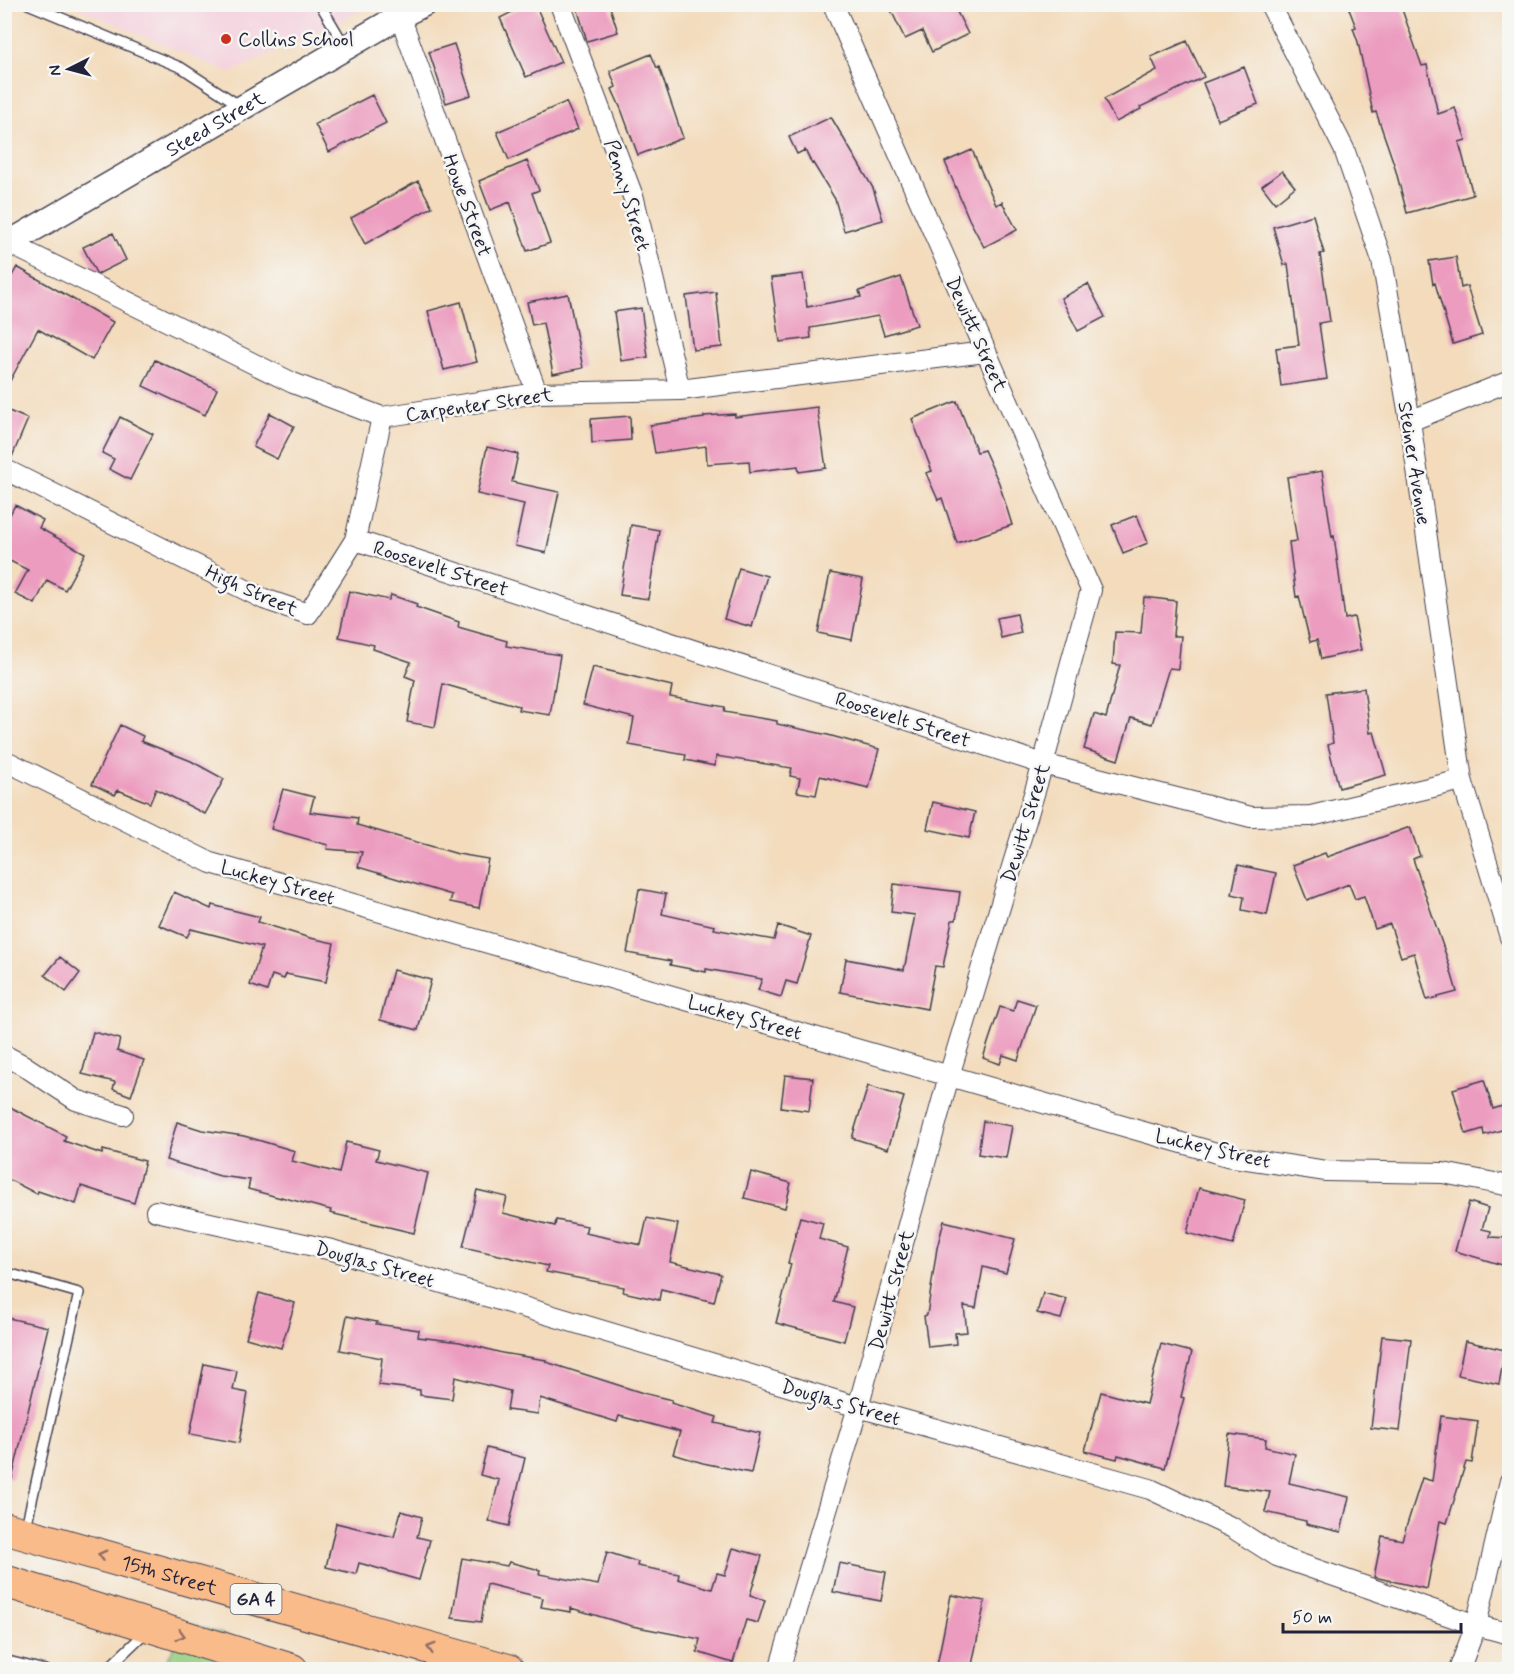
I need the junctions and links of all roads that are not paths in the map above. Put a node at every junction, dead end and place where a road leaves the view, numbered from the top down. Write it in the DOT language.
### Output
graph roads {
  1 [pos="28,4"];
  2 [pos="320,4"];
  3 [pos="424,4"];
  4 [pos="560,4"];
  5 [pos="832,4"];
  6 [pos="1270,4"];
  7 [pos="400,16"];
  8 [pos="346,48"];
  9 [pos="244,108"];
  10 [pos="6,243"];
  11 [pos="985,352"];
  12 [pos="1509,381"];
  13 [pos="680,390"];
  14 [pos="537,393"];
  15 [pos="382,417"];
  16 [pos="1410,421"];
  17 [pos="4,469"];
  18 [pos="355,540"];
  19 [pos="4,760"];
  20 [pos="1043,764"];
  21 [pos="1462,780"];
  22 [pos="1509,938"];
  23 [pos="4,1055"];
  24 [pos="950,1076"];
  25 [pos="123,1115"];
  26 [pos="1509,1186"];
  27 [pos="156,1211"];
  28 [pos="4,1272"];
  29 [pos="858,1407"];
  30 [pos="1509,1481"];
  31 [pos="14,1531"];
  32 [pos="7,1585"];
  33 [pos="1476,1625"];
  34 [pos="151,1626"];
  35 [pos="1509,1634"];
  36 [pos="4,1660"];
  37 [pos="45,1670"];
  38 [pos="106,1670"];
  39 [pos="292,1670"];
  40 [pos="508,1670"];
  41 [pos="779,1670"];
  42 [pos="1459,1670"];
  1 -- 9 [label="lane"];
  2 -- 8 [label="lane"];
  3 -- 7 [label="street, Steed Street"];
  4 -- 13 [label="street, Penny Street"];
  5 -- 11 [label="street, Dewitt Street"];
  6 -- 16 [label="street, Steiner Avenue"];
  7 -- 8 [label="street, Steed Street"];
  7 -- 14 [label="street, Howe Street"];
  8 -- 9 [label="street, Steed Street"];
  9 -- 10 [label="street, Steed Street"];
  10 -- 15 [label="street, Carpenter Street"];
  11 -- 13 [label="street, Carpenter Street"];
  11 -- 20 [label="street, Dewitt Street"];
  12 -- 16 [label="street"];
  13 -- 14 [label="street, Carpenter Street"];
  14 -- 15 [label="street, Carpenter Street"];
  15 -- 18 [label="street, High Street"];
  16 -- 21 [label="street, Steiner Avenue"];
  17 -- 18 [label="street, High Street"];
  18 -- 20 [label="street, Roosevelt Street"];
  19 -- 24 [label="street, Luckey Street"];
  20 -- 21 [label="street, Roosevelt Street"];
  20 -- 24 [label="street, Dewitt Street"];
  21 -- 22 [label="street, Steiner Avenue"];
  23 -- 25 [label="street"];
  24 -- 26 [label="street, Luckey Street"];
  24 -- 29 [label="street, Dewitt Street"];
  27 -- 29 [label="street, Douglas Street"];
  28 -- 31 [label="lane"];
  29 -- 33 [label="street, Douglas Street"];
  29 -- 41 [label="street, Dewitt Street"];
  30 -- 33 [label="street"];
  40 -- 31 [label="main road, 15th Street / GA 4, one-way"];
  32 -- 34 [label="main road"];
  33 -- 35 [label="street, Douglas Street"];
  33 -- 42 [label="street"];
  34 -- 38 [label="lane"];
  34 -- 39 [label="main road, one-way"];
  36 -- 37 [label="lane"];
}
